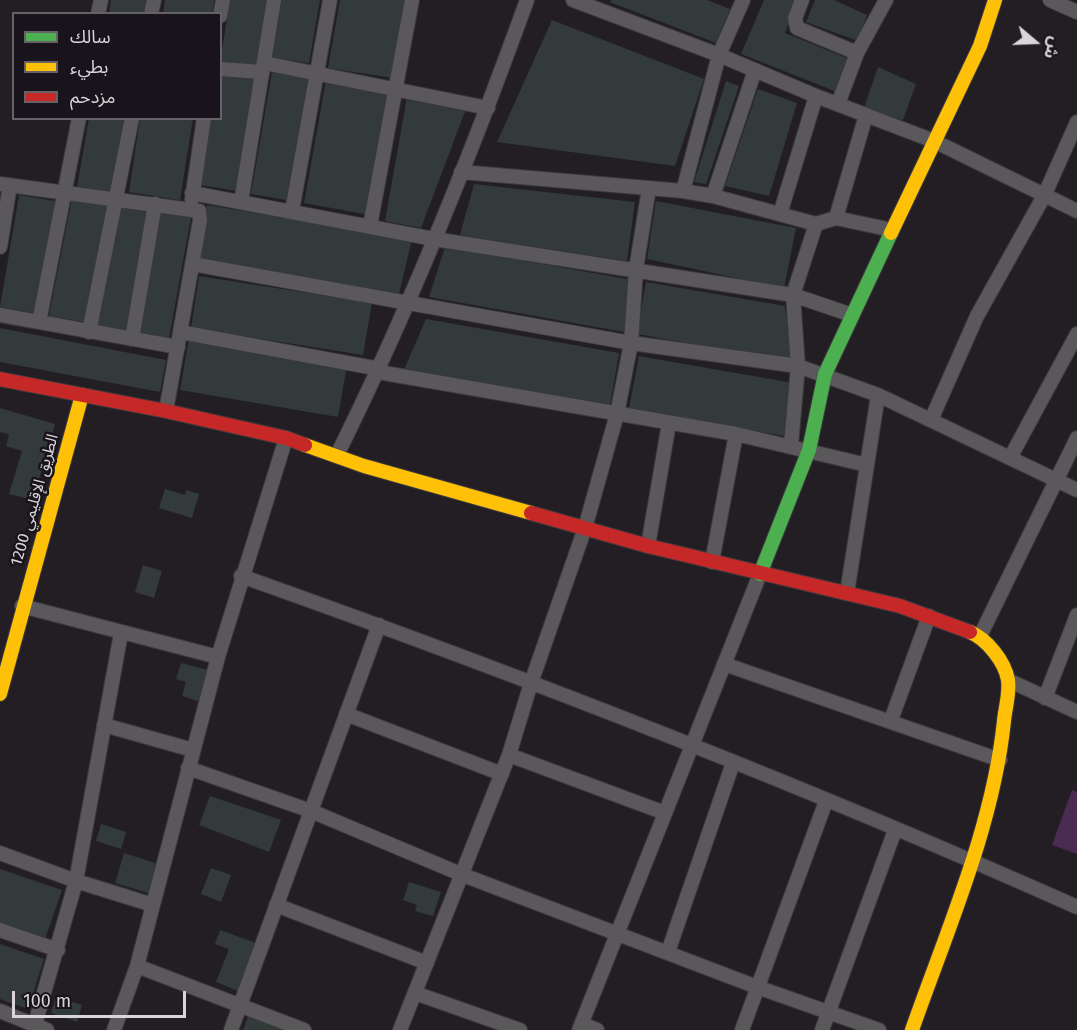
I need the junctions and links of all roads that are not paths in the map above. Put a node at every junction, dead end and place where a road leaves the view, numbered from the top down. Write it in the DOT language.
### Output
graph roads {
  1 [pos="274,0"];
  2 [pos="330,0"];
  3 [pos="412,0"];
  4 [pos="527,0"];
  5 [pos="573,0"];
  6 [pos="802,0"];
  7 [pos="995,0"];
  8 [pos="1050,0"];
  9 [pos="740,1"];
  10 [pos="880,2"];
  11 [pos="593,4"];
  12 [pos="1077,12"];
  13 [pos="857,53"];
  14 [pos="719,55"];
  15 [pos="263,68"];
  16 [pos="222,69"];
  17 [pos="755,70"];
  18 [pos="317,72"];
  19 [pos="395,88"];
  20 [pos="816,96"];
  21 [pos="838,104"];
  22 [pos="488,108"];
  23 [pos="867,115"];
  24 [pos="79,120"];
  25 [pos="132,120"];
  26 [pos="204,120"];
  27 [pos="1077,122"];
  28 [pos="934,141"];
  29 [pos="461,172"];
  30 [pos="5,185"];
  31 [pos="649,188"];
  32 [pos="683,191"];
  33 [pos="65,193"];
  34 [pos="192,193"];
  35 [pos="713,196"];
  36 [pos="1044,196"];
  37 [pos="118,199"];
  38 [pos="241,202"];
  39 [pos="155,204"];
  40 [pos="190,208"];
  41 [pos="292,211"];
  42 [pos="1077,211"];
  43 [pos="780,214"];
  44 [pos="836,218"];
  45 [pos="816,224"];
  46 [pos="370,226"];
  47 [pos="892,230"];
  48 [pos="434,239"];
  49 [pos="0,247"];
  50 [pos="192,264"];
  51 [pos="636,269"];
  52 [pos="793,295"];
  53 [pos="406,304"];
  54 [pos="0,315"];
  55 [pos="852,315"];
  56 [pos="39,322"];
  57 [pos="88,332"];
  58 [pos="180,332"];
  59 [pos="1077,334"];
  60 [pos="132,339"];
  61 [pos="631,344"];
  62 [pos="178,347"];
  63 [pos="798,366"];
  64 [pos="379,370"];
  65 [pos="825,374"];
  66 [pos="0,379"];
  67 [pos="82,395"];
  68 [pos="878,395"];
  69 [pos="166,411"];
  70 [pos="617,414"];
  71 [pos="931,420"];
  72 [pos="669,423"];
  73 [pos="736,435"];
  74 [pos="285,438"];
  75 [pos="1077,438"];
  76 [pos="791,446"];
  77 [pos="809,450"];
  78 [pos="337,456"];
  79 [pos="1010,458"];
  80 [pos="867,465"];
  81 [pos="1055,480"];
  82 [pos="1077,490"];
  83 [pos="585,528"];
  84 [pos="648,546"];
  85 [pos="712,562"];
  86 [pos="760,574"];
  87 [pos="241,576"];
  88 [pos="847,592"];
  89 [pos="22,606"];
  90 [pos="1077,615"];
  91 [pos="930,616"];
  92 [pos="379,625"];
  93 [pos="121,633"];
  94 [pos="980,636"];
  95 [pos="218,657"];
  96 [pos="724,664"];
  97 [pos="1008,680"];
  98 [pos="531,683"];
  99 [pos="0,694"];
  100 [pos="1046,698"];
  101 [pos="1077,712"];
  102 [pos="346,714"];
  103 [pos="891,720"];
  104 [pos="104,725"];
  105 [pos="691,747"];
  106 [pos="193,750"];
  107 [pos="509,755"];
  108 [pos="1000,760"];
  109 [pos="733,763"];
  110 [pos="188,768"];
  111 [pos="502,774"];
  112 [pos="826,801"];
  113 [pos="311,811"];
  114 [pos="665,813"];
  115 [pos="895,830"];
  116 [pos="0,853"];
  117 [pos="971,860"];
  118 [pos="463,875"];
  119 [pos="76,881"];
  120 [pos="153,905"];
  121 [pos="276,905"];
  122 [pos="1077,907"];
  123 [pos="0,930"];
  124 [pos="618,933"];
  125 [pos="58,950"];
  126 [pos="668,952"];
  127 [pos="427,963"];
  128 [pos="137,966"];
  129 [pos="757,987"];
  130 [pos="415,993"];
  131 [pos="240,1006"];
  132 [pos="0,1011"];
  133 [pos="829,1011"];
  134 [pos="41,1027"];
  135 [pos="580,1027"];
  136 [pos="114,1030"];
  137 [pos="231,1030"];
  138 [pos="304,1030"];
  139 [pos="400,1030"];
  140 [pos="520,1030"];
  141 [pos="597,1030"];
  142 [pos="742,1030"];
  143 [pos="822,1030"];
  144 [pos="879,1030"];
  145 [pos="912,1030"];
  1 -- 15 [label="street"];
  2 -- 18 [label="street"];
  3 -- 19 [label="street"];
  4 -- 22 [label="street"];
  5 -- 11 [label="street"];
  6 -- 13 [label="street"];
  7 -- 28 [label="street"];
  8 -- 12 [label="street"];
  9 -- 14 [label="street"];
  10 -- 13 [label="street"];
  11 -- 14 [label="street"];
  13 -- 21 [label="street"];
  14 -- 17 [label="street"];
  14 -- 32 [label="street"];
  15 -- 16 [label="street"];
  15 -- 18 [label="street"];
  15 -- 38 [label="street"];
  17 -- 20 [label="street"];
  17 -- 35 [label="street"];
  18 -- 19 [label="street"];
  18 -- 41 [label="street"];
  19 -- 22 [label="street"];
  19 -- 46 [label="street"];
  20 -- 21 [label="street"];
  20 -- 43 [label="street"];
  21 -- 23 [label="street"];
  22 -- 29 [label="street"];
  23 -- 28 [label="street"];
  23 -- 44 [label="street"];
  24 -- 33 [label="street"];
  25 -- 37 [label="street"];
  26 -- 34 [label="street"];
  27 -- 36 [label="street"];
  28 -- 36 [label="street"];
  28 -- 47 [label="street"];
  29 -- 31 [label="street"];
  29 -- 48 [label="street"];
  30 -- 33 [label="street"];
  30 -- 49 [label="street"];
  31 -- 32 [label="street"];
  31 -- 51 [label="street"];
  32 -- 35 [label="street"];
  33 -- 37 [label="street"];
  33 -- 56 [label="street"];
  34 -- 38 [label="street"];
  34 -- 40 [label="street"];
  35 -- 43 [label="street"];
  36 -- 42 [label="street"];
  36 -- 71 [label="street"];
  37 -- 39 [label="street"];
  37 -- 57 [label="street"];
  38 -- 41 [label="street"];
  39 -- 40 [label="street"];
  39 -- 60 [label="street"];
  40 -- 50 [label="street"];
  41 -- 46 [label="street"];
  43 -- 45 [label="street"];
  44 -- 45 [label="street"];
  44 -- 47 [label="street"];
  45 -- 52 [label="street"];
  46 -- 48 [label="street"];
  47 -- 55 [label="street"];
  48 -- 51 [label="street"];
  48 -- 53 [label="street"];
  50 -- 53 [label="street"];
  50 -- 58 [label="street"];
  51 -- 52 [label="street"];
  51 -- 61 [label="street"];
  52 -- 55 [label="street"];
  52 -- 63 [label="street"];
  53 -- 61 [label="street"];
  53 -- 64 [label="street"];
  54 -- 56 [label="street"];
  55 -- 65 [label="street"];
  56 -- 57 [label="street"];
  57 -- 60 [label="street"];
  58 -- 62 [label="street"];
  58 -- 64 [label="street"];
  59 -- 79 [label="street"];
  60 -- 62 [label="street"];
  61 -- 63 [label="street"];
  61 -- 70 [label="street"];
  62 -- 69 [label="street"];
  63 -- 65 [label="street"];
  63 -- 76 [label="street"];
  64 -- 70 [label="street"];
  64 -- 78 [label="street"];
  65 -- 68 [label="street"];
  65 -- 77 [label="street"];
  66 -- 67 [label="street"];
  67 -- 69 [label="street"];
  67 -- 89 [label="street, الطريق الإقليمي 1200"];
  68 -- 71 [label="street"];
  68 -- 80 [label="street"];
  69 -- 74 [label="street"];
  70 -- 72 [label="street"];
  70 -- 83 [label="street"];
  71 -- 79 [label="street"];
  72 -- 73 [label="street"];
  72 -- 84 [label="street"];
  73 -- 76 [label="street"];
  73 -- 85 [label="street"];
  74 -- 78 [label="street"];
  74 -- 87 [label="street"];
  75 -- 81 [label="street"];
  76 -- 77 [label="street"];
  77 -- 80 [label="street"];
  77 -- 86 [label="street"];
  78 -- 83 [label="street"];
  79 -- 81 [label="street"];
  80 -- 88 [label="street"];
  81 -- 82 [label="street"];
  81 -- 94 [label="street"];
  83 -- 84 [label="street"];
  83 -- 98 [label="street"];
  84 -- 85 [label="street"];
  85 -- 86 [label="street"];
  86 -- 88 [label="street"];
  86 -- 96 [label="street"];
  87 -- 92 [label="street"];
  87 -- 95 [label="street"];
  88 -- 91 [label="street"];
  89 -- 93 [label="street"];
  89 -- 99 [label="street, الطريق الإقليمي 1200"];
  90 -- 100 [label="street"];
  91 -- 94 [label="street"];
  91 -- 103 [label="street"];
  92 -- 98 [label="street"];
  92 -- 102 [label="street"];
  93 -- 95 [label="street"];
  93 -- 104 [label="street"];
  94 -- 97 [label="street"];
  95 -- 106 [label="street"];
  96 -- 103 [label="street"];
  96 -- 105 [label="street"];
  97 -- 100 [label="street"];
  97 -- 108 [label="street"];
  98 -- 105 [label="street"];
  98 -- 107 [label="street"];
  100 -- 101 [label="street"];
  102 -- 111 [label="street"];
  102 -- 113 [label="street"];
  103 -- 108 [label="street"];
  104 -- 106 [label="street"];
  104 -- 119 [label="street"];
  105 -- 109 [label="street"];
  105 -- 114 [label="street"];
  106 -- 110 [label="street"];
  107 -- 111 [label="street"];
  107 -- 114 [label="street"];
  108 -- 117 [label="street"];
  109 -- 112 [label="street"];
  109 -- 126 [label="street"];
  110 -- 113 [label="street"];
  110 -- 120 [label="street"];
  111 -- 118 [label="street"];
  112 -- 115 [label="street"];
  112 -- 129 [label="street"];
  113 -- 118 [label="street"];
  113 -- 121 [label="street"];
  114 -- 124 [label="street"];
  115 -- 117 [label="street"];
  115 -- 133 [label="street"];
  116 -- 119 [label="street"];
  117 -- 122 [label="street"];
  117 -- 145 [label="street"];
  118 -- 124 [label="street"];
  118 -- 127 [label="street"];
  119 -- 120 [label="street"];
  119 -- 125 [label="street"];
  120 -- 128 [label="street"];
  121 -- 127 [label="street"];
  121 -- 131 [label="street"];
  123 -- 125 [label="street"];
  124 -- 126 [label="street"];
  124 -- 135 [label="street"];
  125 -- 134 [label="street"];
  126 -- 129 [label="street"];
  127 -- 130 [label="street"];
  128 -- 131 [label="street"];
  128 -- 136 [label="street"];
  129 -- 133 [label="street"];
  129 -- 142 [label="street"];
  130 -- 139 [label="street"];
  130 -- 140 [label="street"];
  131 -- 137 [label="street"];
  131 -- 138 [label="street"];
  132 -- 134 [label="street"];
  133 -- 143 [label="street"];
  133 -- 144 [label="street"];
  135 -- 141 [label="street"];
}
